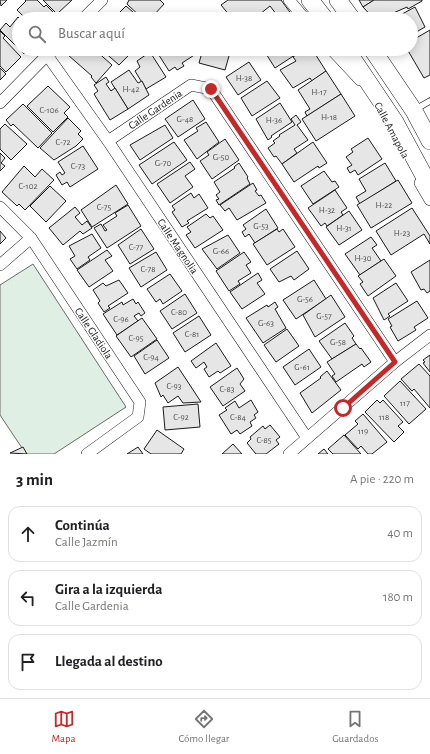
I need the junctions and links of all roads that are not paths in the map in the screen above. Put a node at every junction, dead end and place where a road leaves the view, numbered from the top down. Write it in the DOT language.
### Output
graph roads {
  1 [pos="102,0"];
  2 [pos="289,0"];
  3 [pos="310,0"];
  4 [pos="338,0"];
  5 [pos="90,12"];
  6 [pos="299,12"];
  7 [pos="319,12"];
  8 [pos="347,12"];
  9 [pos="46,56"];
  10 [pos="53,56"];
  11 [pos="337,56"];
  12 [pos="351,56"];
  13 [pos="377,56"];
  14 [pos="430,101"];
  15 [pos="0,103"];
  16 [pos="414,111"];
  17 [pos="108,141"];
  18 [pos="430,141"];
  19 [pos="430,187"];
  20 [pos="430,200"];
  21 [pos="0,207"];
  22 [pos="31,238"];
  23 [pos="0,265"];
  24 [pos="430,335"];
  25 [pos="395,362"];
  26 [pos="307,438"];
  27 [pos="89,453"];
  28 [pos="289,454"];
  1 -- 5 [label="street"];
  2 -- 6 [label="street"];
  3 -- 7 [label="main road"];
  4 -- 8 [label="main road"];
  9 -- 15 [label="street"];
  10 -- 17 [label="street, Calle Magnolia"];
  11 -- 20 [label="street, Calle Amapola"];
  12 -- 19 [label="main road"];
  13 -- 16 [label="main road"];
  14 -- 16 [label="lane"];
  16 -- 18 [label="main road"];
  17 -- 25 [label="street, Calle Gardenia"];
  17 -- 26 [label="street, Calle Magnolia"];
  21 -- 22 [label="street, Calle Gladiola"];
  22 -- 23 [label="street"];
  22 -- 27 [label="street, Calle Gladiola"];
  24 -- 25 [label="street"];
  25 -- 26 [label="street"];
  26 -- 28 [label="street"];
}
